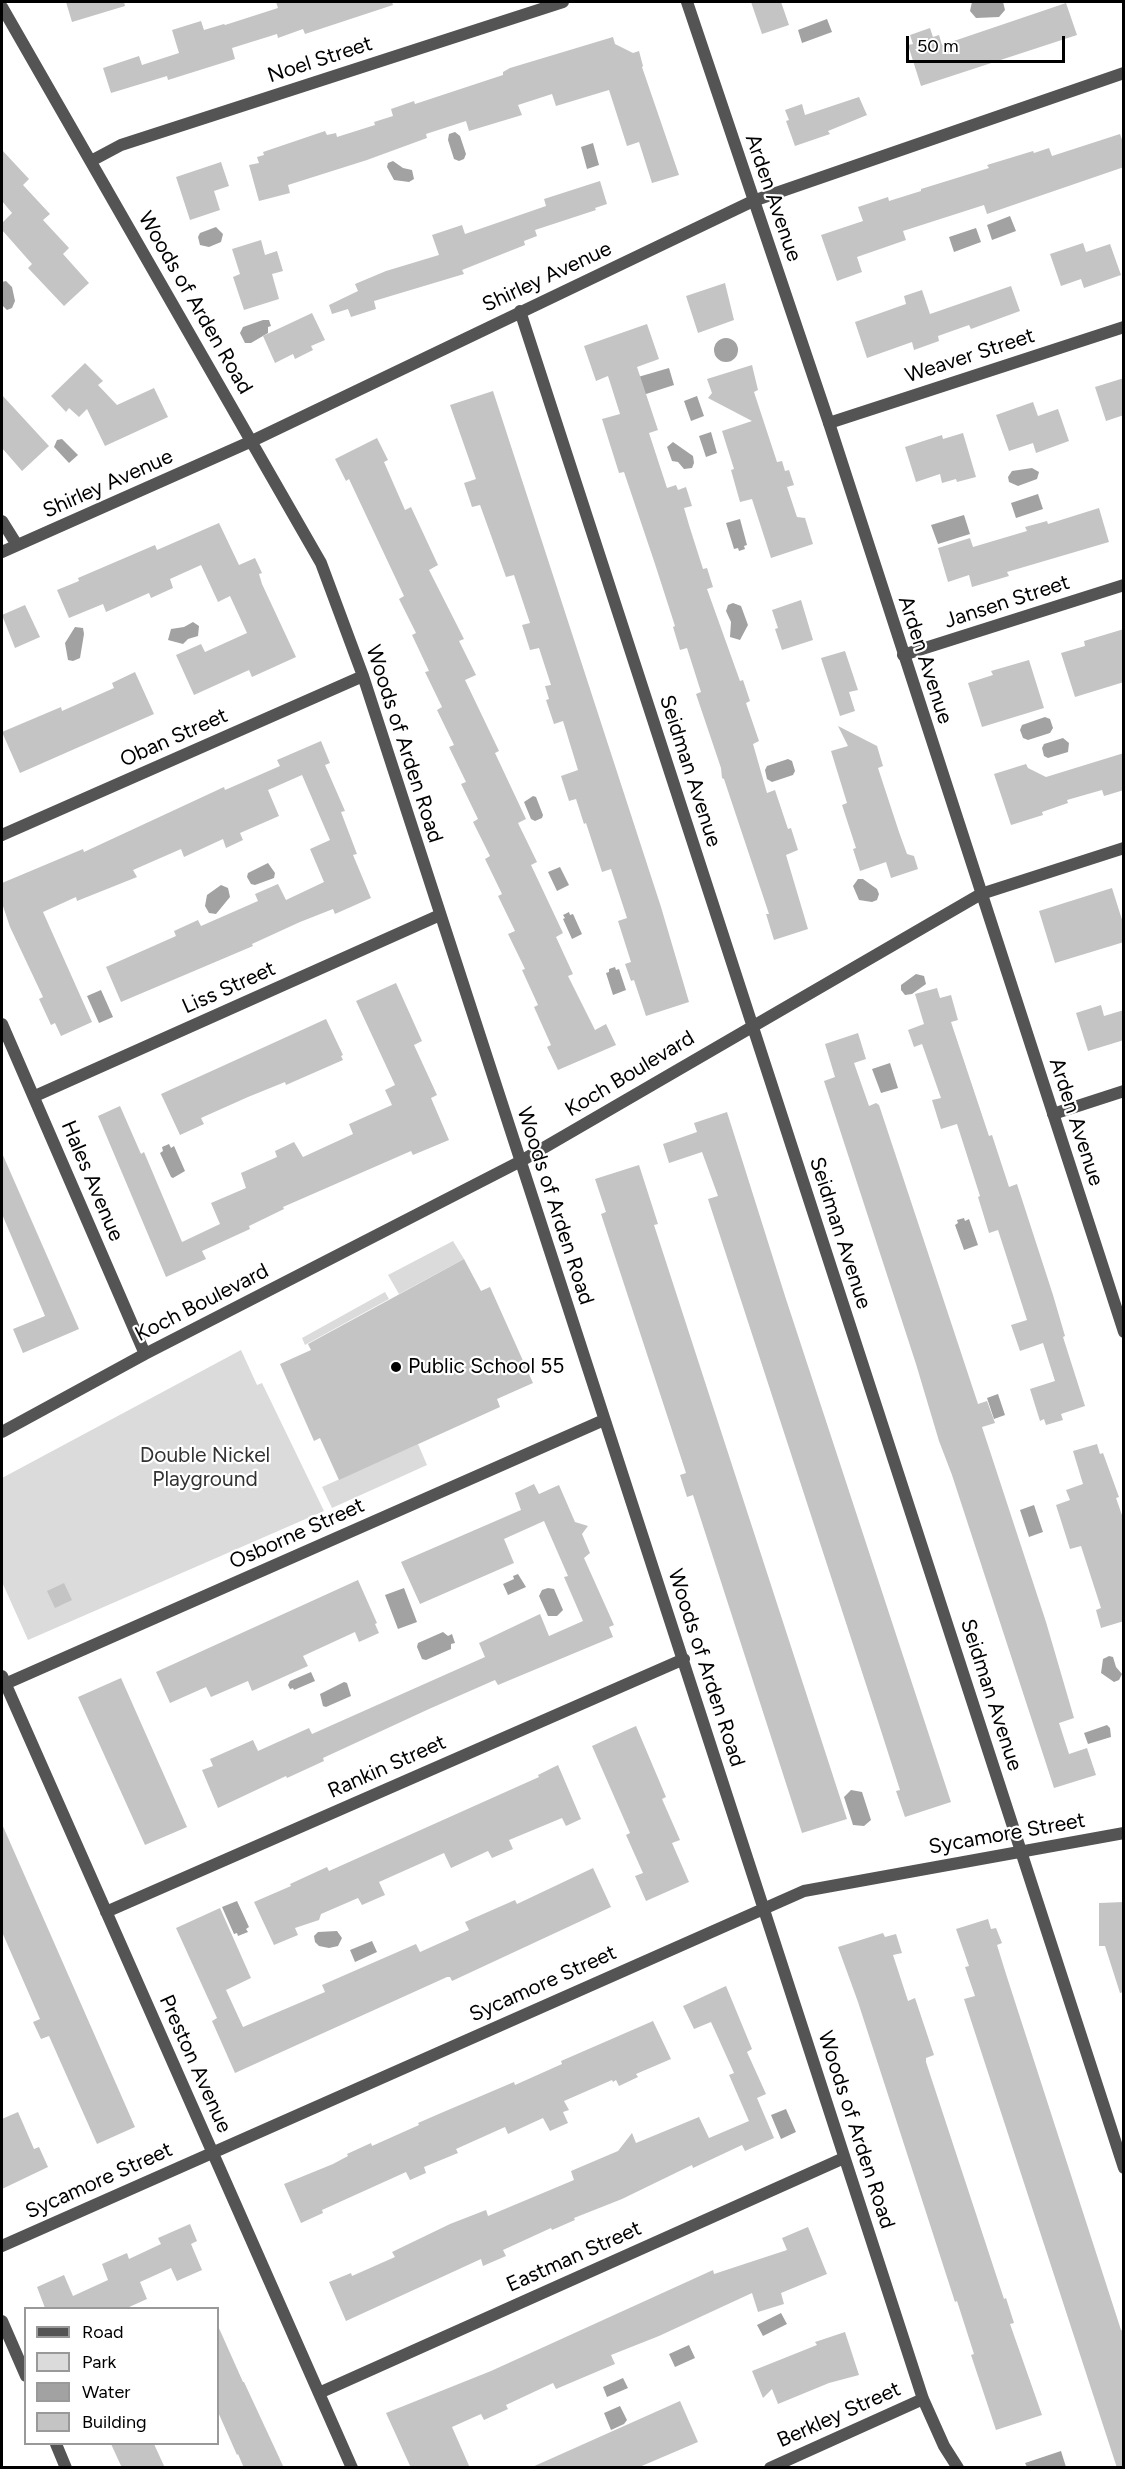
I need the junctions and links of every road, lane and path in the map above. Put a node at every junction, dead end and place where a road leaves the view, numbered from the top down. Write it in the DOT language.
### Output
graph roads {
  1 [pos="563,2"];
  2 [pos="687,2"];
  3 [pos="2,7"];
  4 [pos="1124,73"];
  5 [pos="91,161"];
  6 [pos="753,201"];
  7 [pos="520,310"];
  8 [pos="1124,327"];
  9 [pos="829,423"];
  10 [pos="252,441"];
  11 [pos="2,521"];
  12 [pos="17,545"];
  13 [pos="2,552"];
  14 [pos="1124,585"];
  15 [pos="903,655"];
  16 [pos="363,675"];
  17 [pos="2,835"];
  18 [pos="1124,848"];
  19 [pos="981,894"];
  20 [pos="440,915"];
  21 [pos="2,1024"];
  22 [pos="752,1025"];
  23 [pos="1124,1091"];
  24 [pos="35,1096"];
  25 [pos="1053,1114"];
  26 [pos="520,1161"];
  27 [pos="1124,1332"];
  28 [pos="145,1354"];
  29 [pos="604,1420"];
  30 [pos="2,1432"];
  31 [pos="684,1659"];
  32 [pos="3,1680"];
  33 [pos="1124,1833"];
  34 [pos="1021,1852"];
  35 [pos="764,1907"];
  36 [pos="106,1912"];
  37 [pos="212,2152"];
  38 [pos="844,2158"];
  39 [pos="1124,2168"];
  40 [pos="2,2246"];
  41 [pos="2,2321"];
  42 [pos="24,2371"];
  43 [pos="319,2393"];
  44 [pos="923,2399"];
  45 [pos="56,2445"];
  46 [pos="66,2468"];
  47 [pos="352,2468"];
  48 [pos="770,2468"];
  49 [pos="958,2468"];
  1 -- 5 [label="street, Noel Street"];
  2 -- 6 [label="street, Arden Avenue"];
  3 -- 5 [label="street, Woods of Arden Road"];
  4 -- 6 [label="street, Shirley Avenue"];
  5 -- 10 [label="street, Woods of Arden Road"];
  6 -- 7 [label="street, Shirley Avenue"];
  6 -- 9 [label="street, Arden Avenue"];
  7 -- 10 [label="street, Shirley Avenue"];
  7 -- 22 [label="street, Seidman Avenue"];
  8 -- 9 [label="street, Weaver Street"];
  9 -- 15 [label="street, Arden Avenue"];
  10 -- 12 [label="street, Shirley Avenue"];
  10 -- 16 [label="street, Woods of Arden Road"];
  11 -- 12 [label="street"];
  12 -- 13 [label="street, Shirley Avenue"];
  14 -- 15 [label="street, Jansen Street"];
  15 -- 19 [label="street, Arden Avenue"];
  16 -- 17 [label="street, Oban Street"];
  16 -- 20 [label="street, Woods of Arden Road"];
  18 -- 19 [label="street, Koch Boulevard"];
  19 -- 22 [label="street, Koch Boulevard"];
  19 -- 25 [label="street, Arden Avenue"];
  20 -- 24 [label="street, Liss Street"];
  20 -- 26 [label="street, Woods of Arden Road"];
  21 -- 24 [label="street, Hales Avenue"];
  22 -- 26 [label="street, Koch Boulevard"];
  22 -- 34 [label="street, Seidman Avenue"];
  23 -- 25 [label="street"];
  24 -- 28 [label="street, Hales Avenue"];
  25 -- 27 [label="street, Arden Avenue"];
  26 -- 28 [label="street, Koch Boulevard"];
  26 -- 29 [label="street, Woods of Arden Road"];
  28 -- 30 [label="street, Koch Boulevard"];
  29 -- 31 [label="street, Woods of Arden Road"];
  29 -- 32 [label="street, Osborne Street"];
  31 -- 35 [label="street, Woods of Arden Road"];
  31 -- 36 [label="street, Rankin Street"];
  32 -- 36 [label="street, Preston Avenue"];
  33 -- 34 [label="street, Sycamore Street"];
  34 -- 35 [label="street, Sycamore Street"];
  34 -- 39 [label="street, Seidman Avenue"];
  35 -- 37 [label="street, Sycamore Street"];
  35 -- 38 [label="street, Woods of Arden Road"];
  36 -- 37 [label="street, Preston Avenue"];
  37 -- 40 [label="street, Sycamore Street"];
  37 -- 43 [label="street, Preston Avenue"];
  38 -- 43 [label="street, Eastman Street"];
  38 -- 44 [label="street, Woods of Arden Road"];
  41 -- 42 [label="street"];
  43 -- 47 [label="street, Preston Avenue"];
  44 -- 48 [label="street, Berkley Street"];
  44 -- 49 [label="street, Woods of Arden Road"];
  45 -- 46 [label="street"];
}
